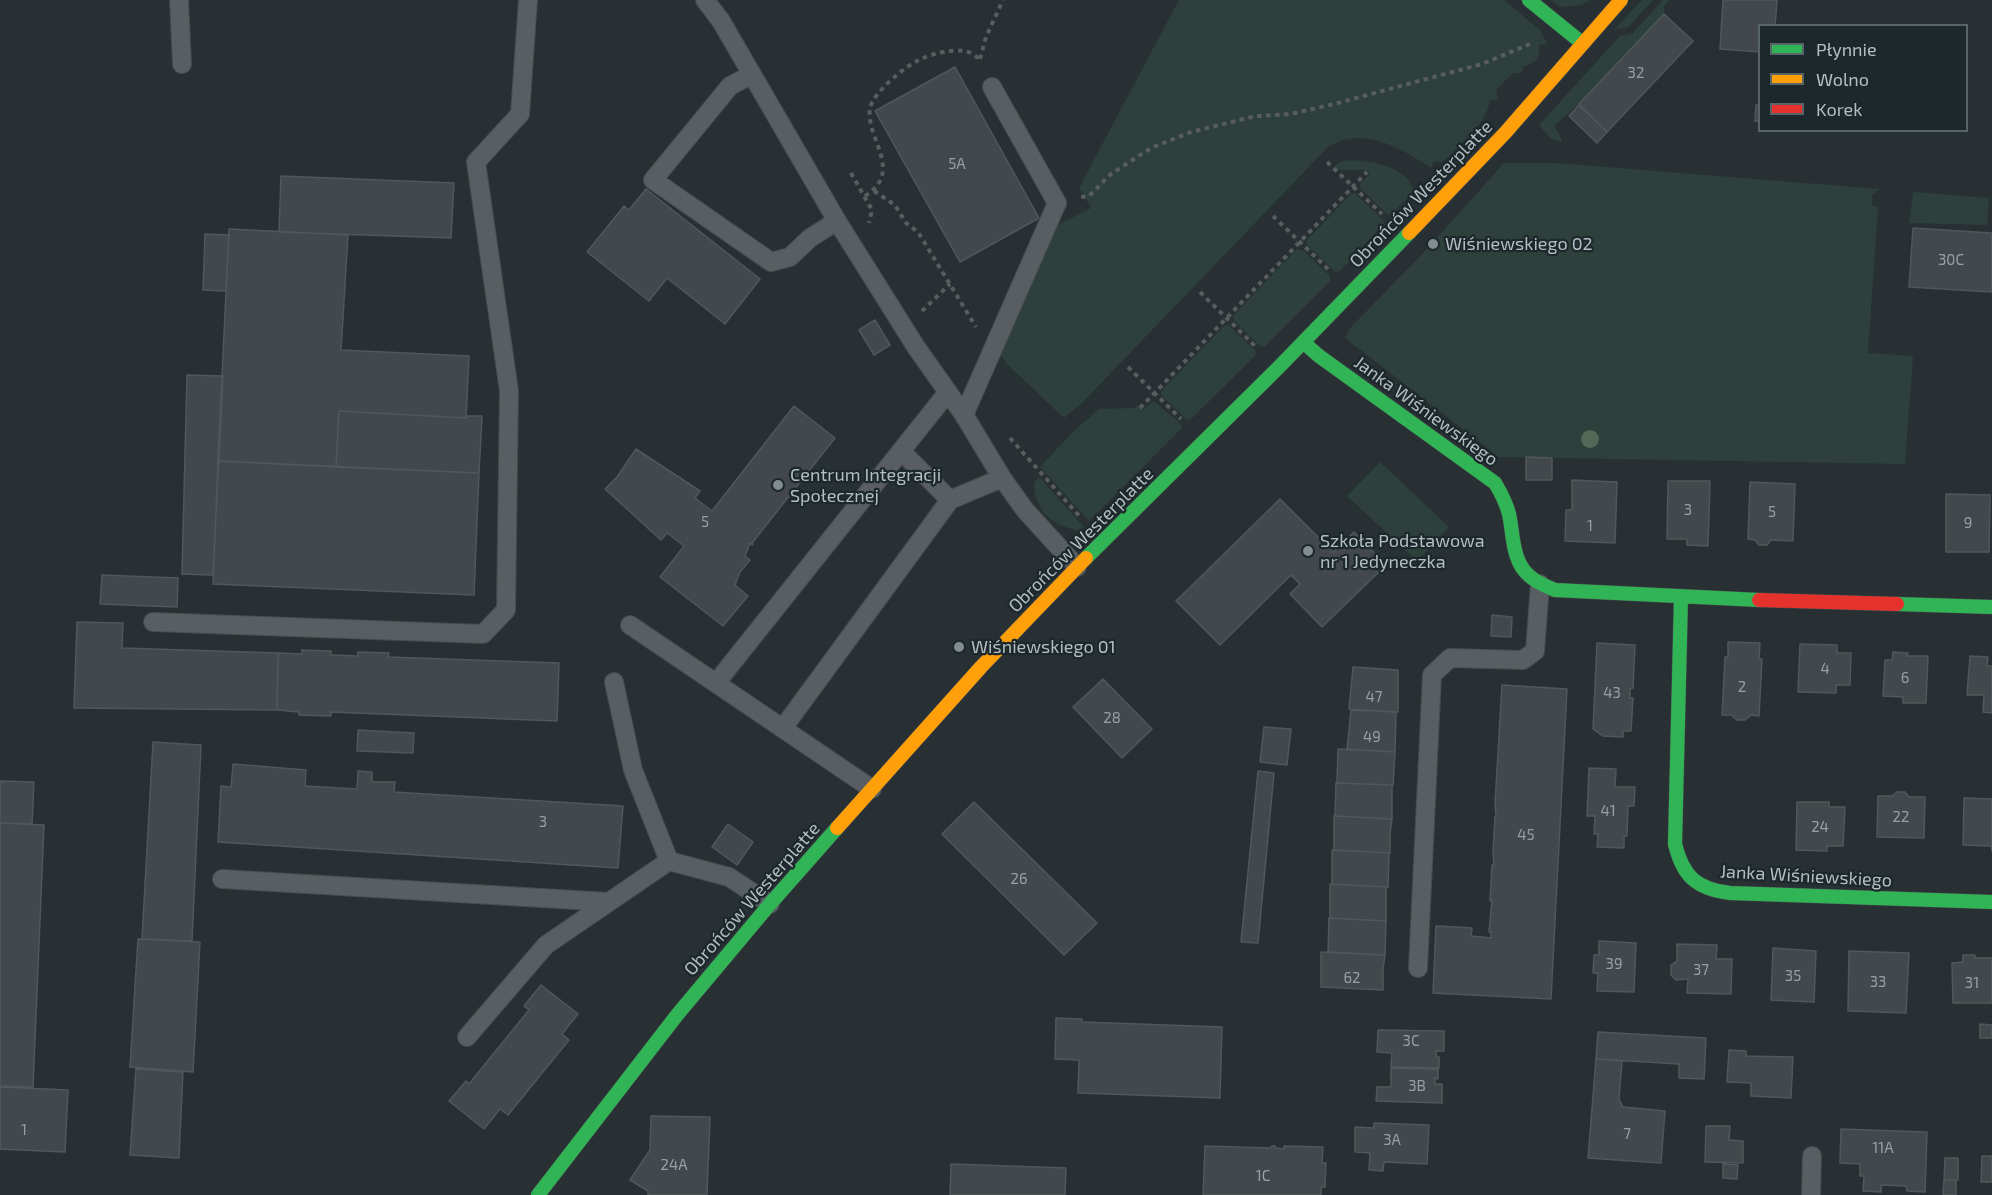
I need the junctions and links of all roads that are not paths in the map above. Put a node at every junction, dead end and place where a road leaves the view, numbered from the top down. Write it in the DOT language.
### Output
graph roads {
  1 [pos="179,0"];
  2 [pos="528,0"];
  3 [pos="705,0"];
  4 [pos="1529,0"];
  5 [pos="1621,0"];
  6 [pos="1582,43"];
  7 [pos="182,64"];
  8 [pos="751,75"];
  9 [pos="993,87"];
  10 [pos="837,221"];
  11 [pos="1303,342"];
  12 [pos="948,392"];
  13 [pos="964,415"];
  14 [pos="901,451"];
  15 [pos="1002,478"];
  16 [pos="950,500"];
  17 [pos="1077,567"];
  18 [pos="1539,584"];
  19 [pos="1682,597"];
  20 [pos="1992,607"];
  21 [pos="153,622"];
  22 [pos="630,625"];
  23 [pos="614,682"];
  24 [pos="716,683"];
  25 [pos="783,728"];
  26 [pos="872,789"];
  27 [pos="669,861"];
  28 [pos="222,879"];
  29 [pos="609,902"];
  30 [pos="1992,902"];
  31 [pos="770,904"];
  32 [pos="1418,968"];
  33 [pos="467,1036"];
  34 [pos="1812,1156"];
  35 [pos="538,1195"];
  36 [pos="1811,1195"];
  1 -- 7 [label="lane"];
  2 -- 21 [label="lane"];
  3 -- 8 [label="lane"];
  4 -- 6 [label="street"];
  5 -- 6 [label="street, Obrońców Westerplatte"];
  6 -- 11 [label="street, Obrońców Westerplatte"];
  8 -- 10 [label="lane"];
  8 -- 10 [label="lane"];
  9 -- 13 [label="lane"];
  10 -- 12 [label="lane"];
  11 -- 17 [label="street, Obrońców Westerplatte"];
  11 -- 18 [label="street, Janka Wiśniewskiego"];
  12 -- 13 [label="lane"];
  12 -- 14 [label="lane"];
  13 -- 15 [label="lane"];
  14 -- 16 [label="lane"];
  14 -- 24 [label="lane"];
  15 -- 16 [label="lane"];
  15 -- 17 [label="lane"];
  16 -- 25 [label="lane"];
  17 -- 26 [label="street, Obrońców Westerplatte"];
  18 -- 19 [label="street"];
  18 -- 32 [label="lane"];
  19 -- 20 [label="street"];
  19 -- 30 [label="street, Janka Wiśniewskiego"];
  22 -- 24 [label="lane"];
  23 -- 27 [label="lane"];
  24 -- 25 [label="lane"];
  25 -- 26 [label="lane"];
  26 -- 31 [label="street, Obrońców Westerplatte"];
  27 -- 29 [label="lane"];
  27 -- 31 [label="lane"];
  28 -- 29 [label="lane"];
  29 -- 33 [label="lane"];
  31 -- 35 [label="street, Obrońców Westerplatte"];
  34 -- 36 [label="lane"];
}
